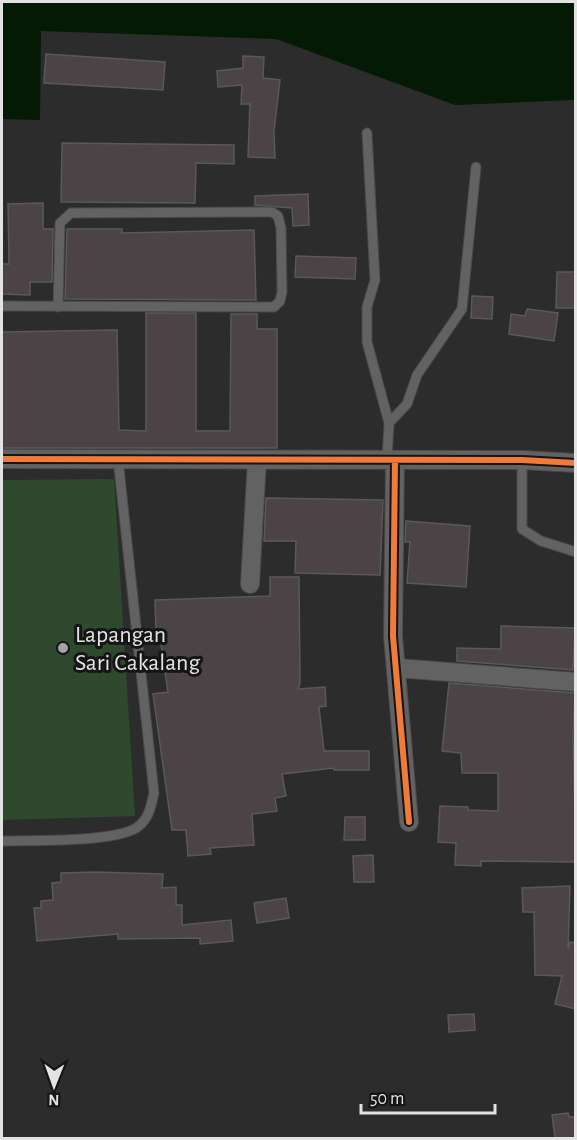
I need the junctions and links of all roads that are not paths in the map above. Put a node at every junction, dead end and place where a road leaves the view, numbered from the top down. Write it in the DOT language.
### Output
graph roads {
  1 [pos="367,133"];
  2 [pos="476,167"];
  3 [pos="2,306"];
  4 [pos="58,307"];
  5 [pos="389,423"];
  6 [pos="2,459"];
  7 [pos="118,459"];
  8 [pos="257,460"];
  9 [pos="391,460"];
  10 [pos="522,460"];
  11 [pos="576,463"];
  12 [pos="576,552"];
  13 [pos="250,584"];
  14 [pos="397,668"];
  15 [pos="576,682"];
  16 [pos="409,822"];
  17 [pos="2,841"];
  1 -- 5 [label="lane"];
  2 -- 5 [label="lane"];
  3 -- 4 [label="lane"];
  4 -- 4 [label="lane"];
  5 -- 9 [label="lane"];
  6 -- 7 [label="street"];
  7 -- 8 [label="street"];
  7 -- 17 [label="lane"];
  8 -- 9 [label="street"];
  8 -- 13 [label="street"];
  9 -- 10 [label="street"];
  9 -- 14 [label="street"];
  10 -- 11 [label="street"];
  10 -- 12 [label="lane"];
  14 -- 15 [label="street"];
  14 -- 16 [label="street"];
}
